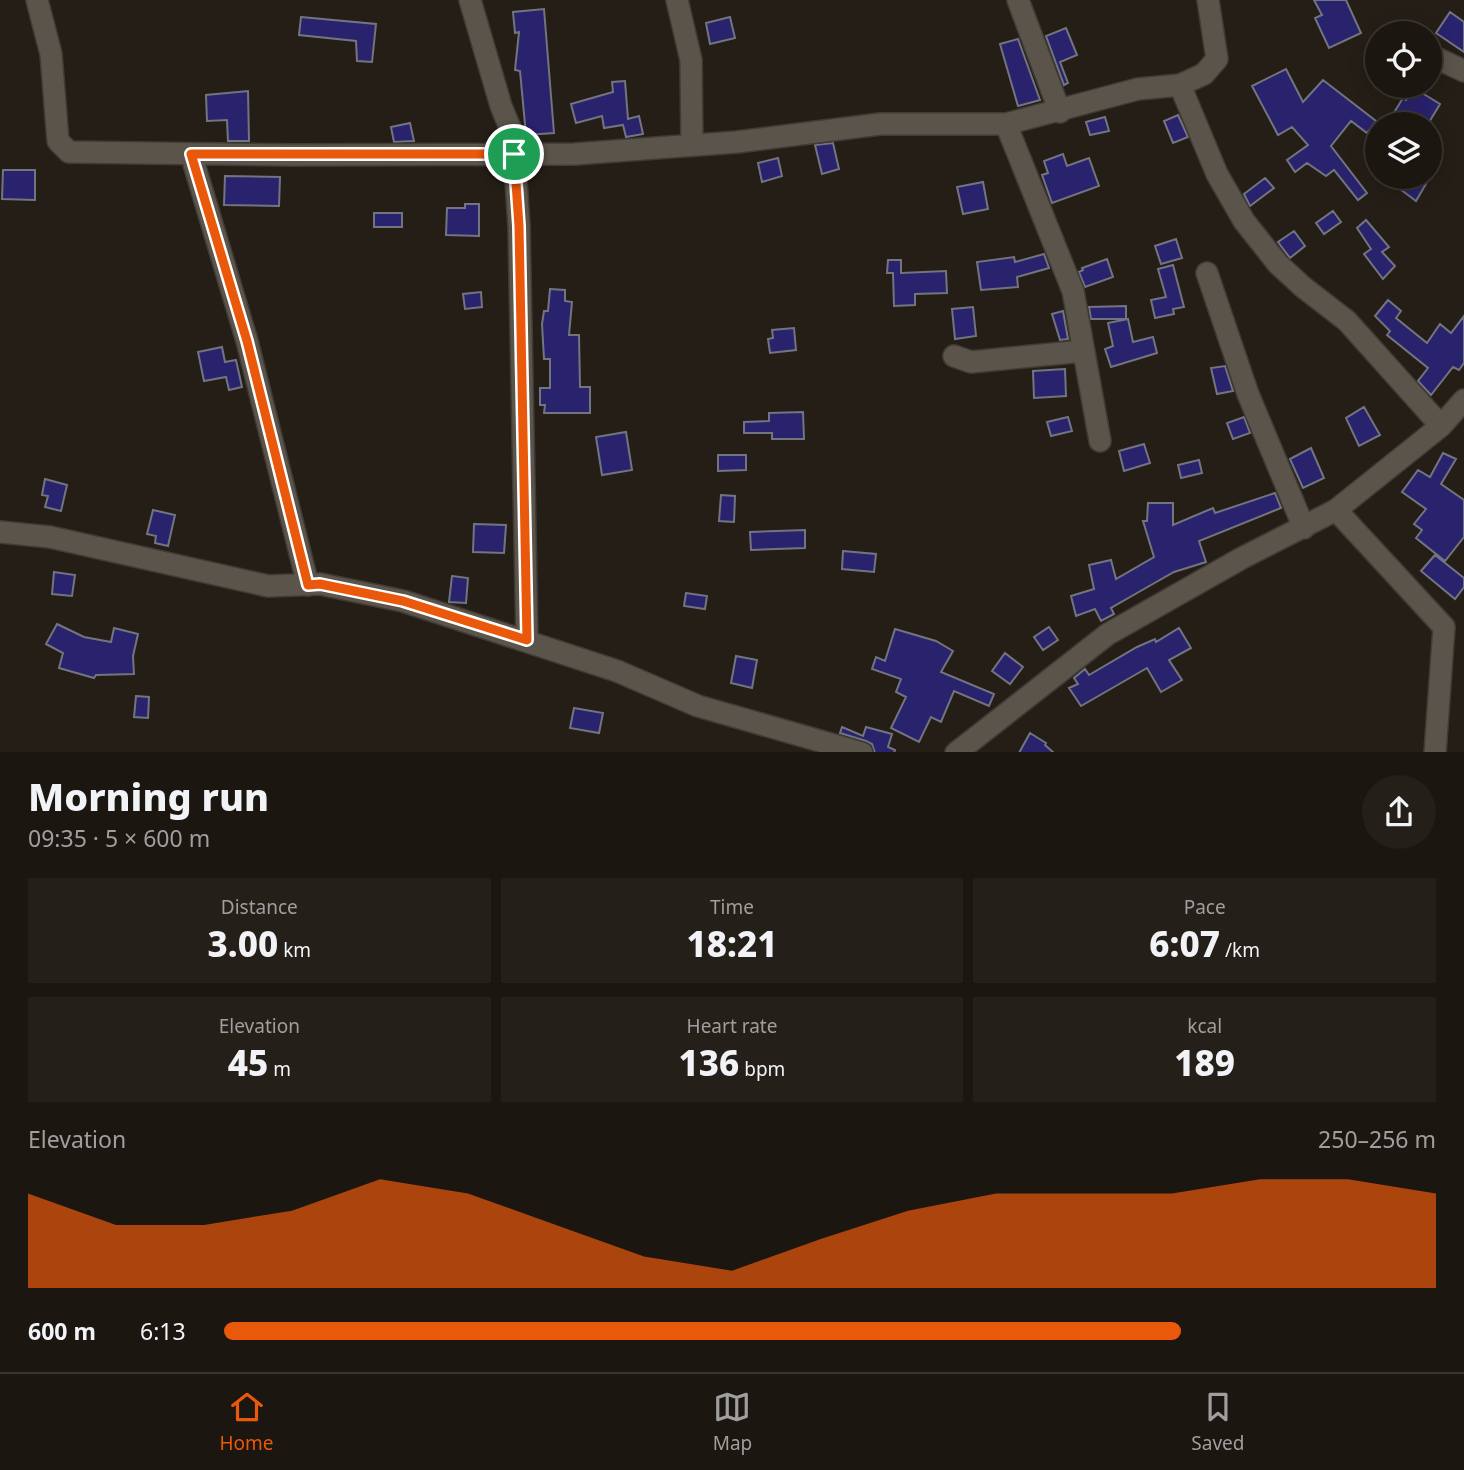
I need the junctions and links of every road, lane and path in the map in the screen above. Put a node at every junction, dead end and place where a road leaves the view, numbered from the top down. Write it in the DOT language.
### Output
graph roads {
  1 [pos="37,0"];
  2 [pos="470,0"];
  3 [pos="677,0"];
  4 [pos="1018,0"];
  5 [pos="1208,0"];
  6 [pos="1442,61"];
  7 [pos="1464,71"];
  8 [pos="1180,85"];
  9 [pos="1060,112"];
  10 [pos="1006,124"];
  11 [pos="692,145"];
  12 [pos="191,154"];
  13 [pos="514,154"];
  14 [pos="1207,273"];
  15 [pos="1083,351"];
  16 [pos="954,356"];
  17 [pos="1464,400"];
  18 [pos="1441,426"];
  19 [pos="1100,441"];
  20 [pos="1336,510"];
  21 [pos="1304,528"];
  22 [pos="0,532"];
  23 [pos="308,585"];
  24 [pos="1454,628"];
  25 [pos="527,640"];
  26 [pos="862,752"];
  27 [pos="956,752"];
  28 [pos="1435,752"];
  1 -- 12 [label="street"];
  2 -- 13 [label="street"];
  3 -- 11 [label="street"];
  4 -- 9 [label="street"];
  5 -- 8 [label="street"];
  6 -- 7 [label="street"];
  8 -- 9 [label="street"];
  8 -- 18 [label="street"];
  9 -- 10 [label="street"];
  10 -- 11 [label="street"];
  10 -- 15 [label="street"];
  11 -- 13 [label="street"];
  12 -- 13 [label="street"];
  12 -- 23 [label="street"];
  13 -- 25 [label="street"];
  14 -- 21 [label="street"];
  15 -- 16 [label="street"];
  15 -- 19 [label="street"];
  17 -- 18 [label="street"];
  18 -- 20 [label="street"];
  20 -- 21 [label="street"];
  20 -- 24 [label="street"];
  21 -- 27 [label="street"];
  22 -- 23 [label="street"];
  23 -- 25 [label="street"];
  24 -- 28 [label="street"];
  25 -- 26 [label="street"];
}
